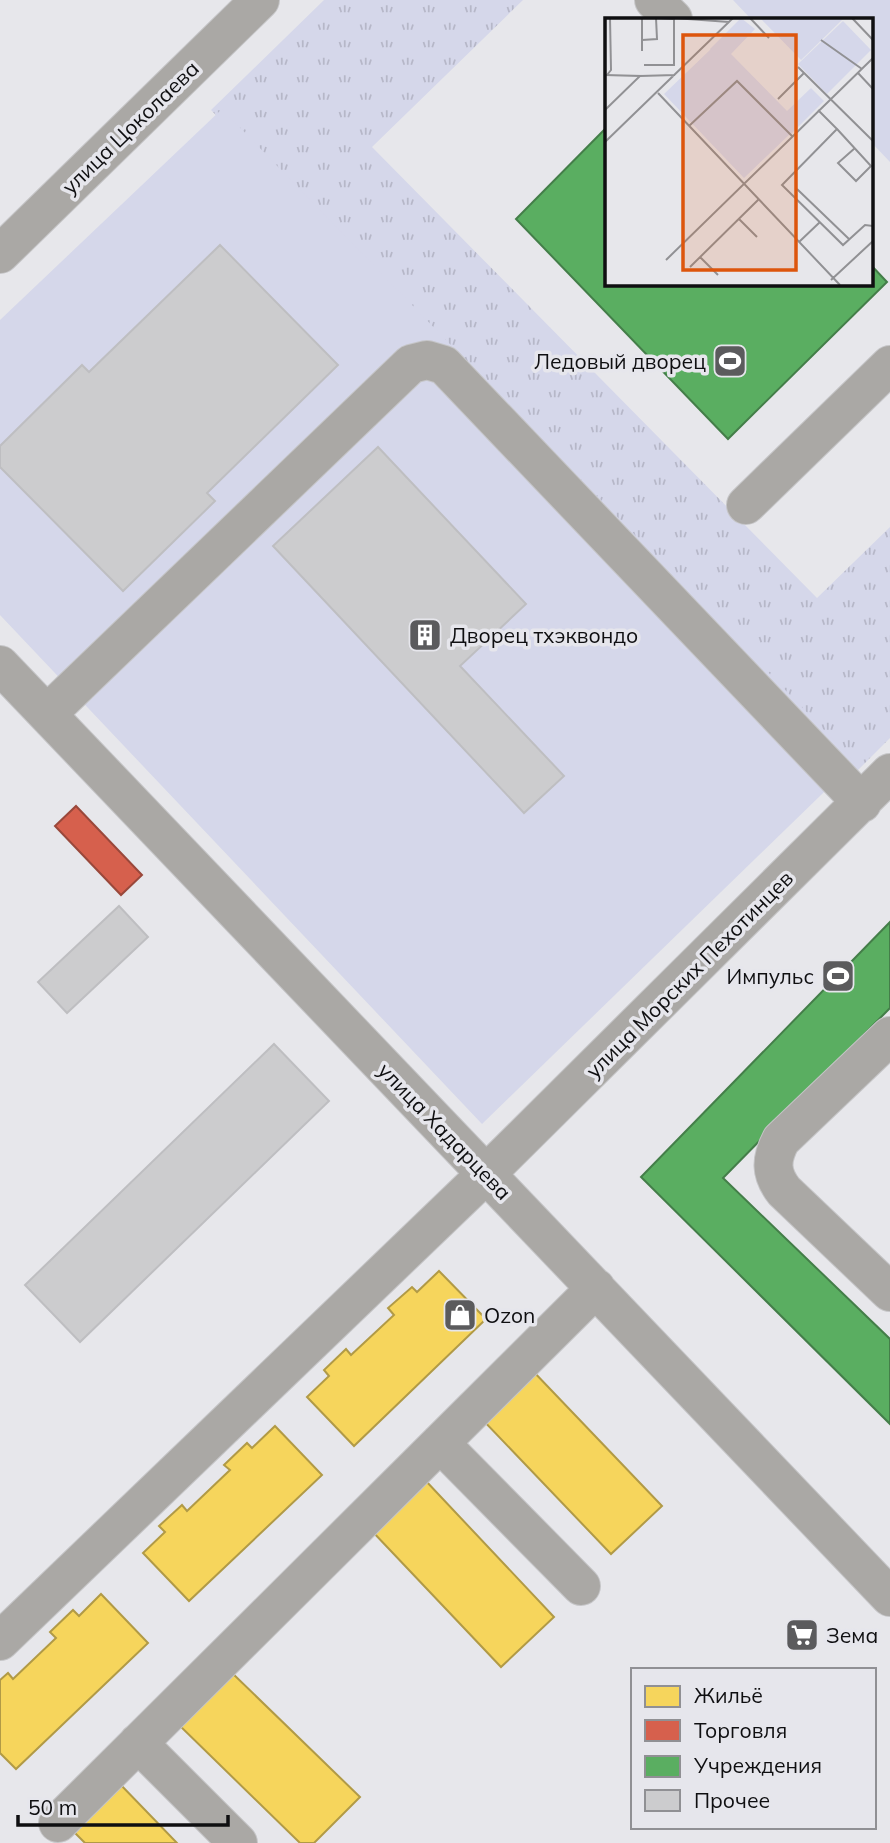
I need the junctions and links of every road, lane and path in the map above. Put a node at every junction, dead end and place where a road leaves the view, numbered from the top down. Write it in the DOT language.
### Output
graph roads {
  1 [pos="260,0"];
  2 [pos="654,0"];
  3 [pos="672,18"];
  4 [pos="0,254"];
  5 [pos="890,365"];
  6 [pos="746,505"];
  7 [pos="0,665"];
  8 [pos="47,714"];
  9 [pos="890,773"];
  10 [pos="862,803"];
  11 [pos="890,1036"];
  12 [pos="486,1174"];
  13 [pos="596,1288"];
  14 [pos="890,1292"];
  15 [pos="440,1443"];
  16 [pos="581,1586"];
  17 [pos="890,1597"];
  18 [pos="0,1641"];
  19 [pos="138,1743"];
  20 [pos="58,1823"];
  21 [pos="238,1843"];
  1 -- 4 [label="street, улица Цоколаева"];
  2 -- 3 [label="street"];
  5 -- 6 [label="street"];
  7 -- 8 [label="street, улица Хадарцева"];
  8 -- 10 [label="street"];
  8 -- 12 [label="street, улица Хадарцева"];
  9 -- 10 [label="street, улица Морских Пехотинцев"];
  10 -- 12 [label="street, улица Морских Пехотинцев"];
  11 -- 14 [label="street"];
  12 -- 13 [label="street, улица Хадарцева"];
  12 -- 18 [label="street, улица Морских Пехотинцев"];
  13 -- 15 [label="street"];
  13 -- 17 [label="street, улица Хадарцева"];
  15 -- 16 [label="street"];
  15 -- 19 [label="street"];
  19 -- 20 [label="street"];
  19 -- 21 [label="street"];
}
